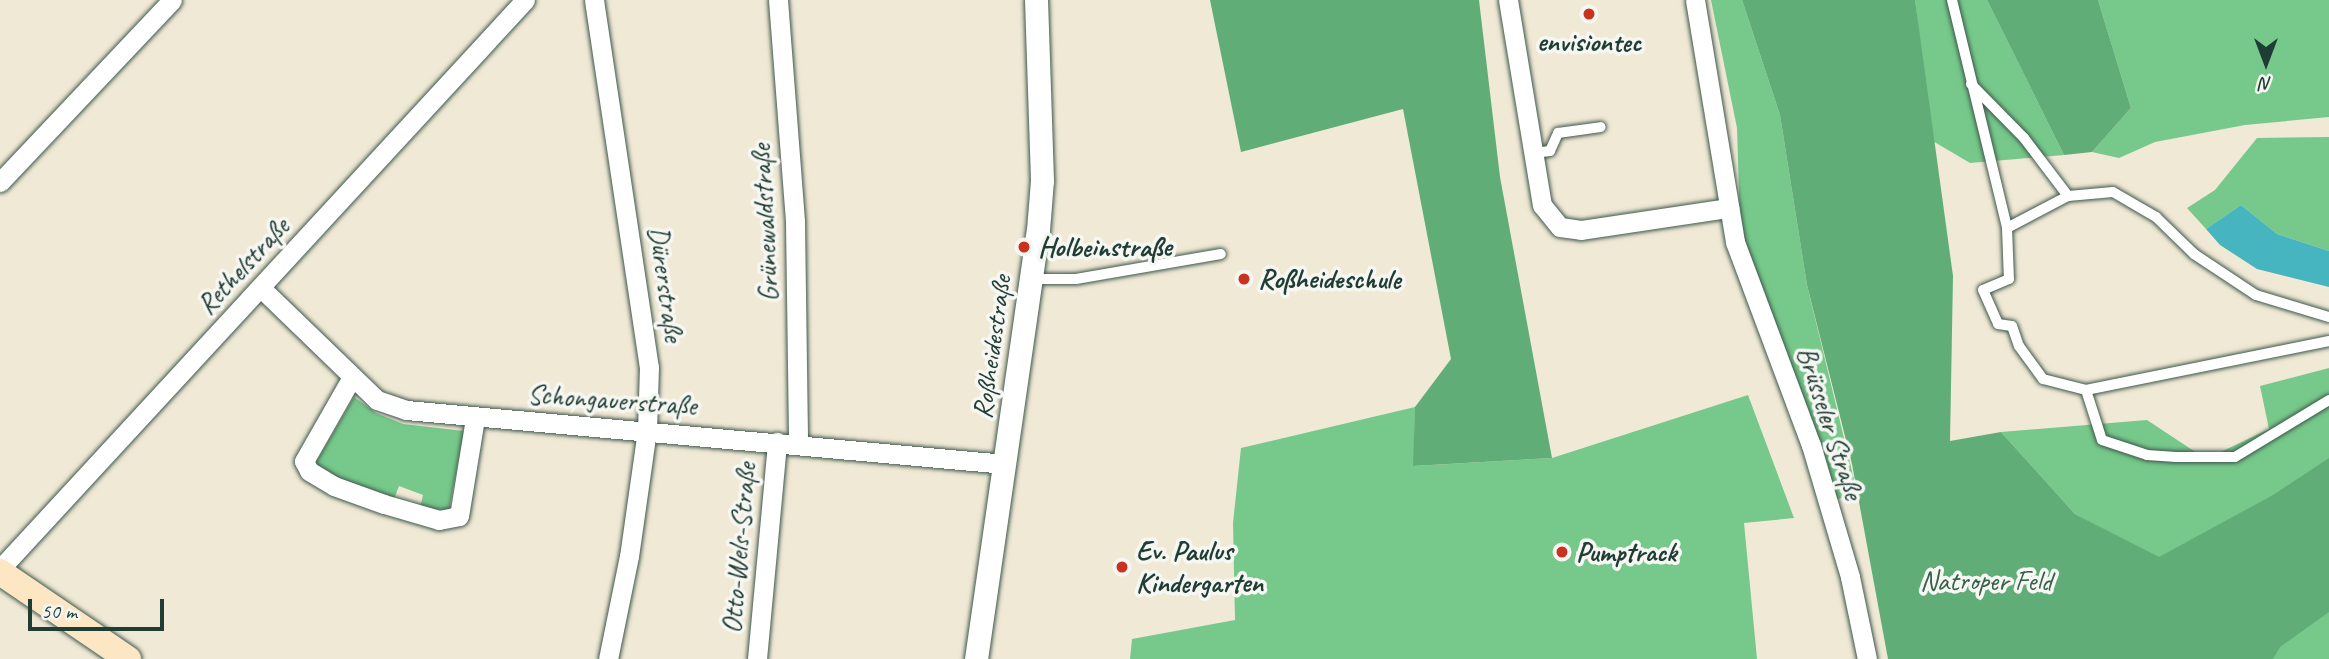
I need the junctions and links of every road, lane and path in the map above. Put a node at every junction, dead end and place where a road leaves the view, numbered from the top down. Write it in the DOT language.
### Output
graph roads {
  1 [pos="172,0"];
  2 [pos="525,0"];
  3 [pos="594,0"];
  4 [pos="778,0"];
  5 [pos="1036,0"];
  6 [pos="1508,0"];
  7 [pos="1695,0"];
  8 [pos="1952,0"];
  9 [pos="1971,85"];
  10 [pos="1601,127"];
  11 [pos="1534,153"];
  12 [pos="0,182"];
  13 [pos="2068,197"];
  14 [pos="1729,208"];
  15 [pos="2007,228"];
  16 [pos="1221,254"];
  17 [pos="1031,279"];
  18 [pos="261,288"];
  19 [pos="2329,317"];
  20 [pos="2329,341"];
  21 [pos="352,377"];
  22 [pos="2086,390"];
  23 [pos="2329,400"];
  24 [pos="475,418"];
  25 [pos="647,430"];
  26 [pos="777,442"];
  27 [pos="798,444"];
  28 [pos="1005,464"];
  29 [pos="0,570"];
  30 [pos="128,659"];
  31 [pos="608,659"];
  32 [pos="757,659"];
  33 [pos="976,659"];
  34 [pos="1867,659"];
  1 -- 12 [label="street"];
  2 -- 18 [label="street, Rethelstraße"];
  3 -- 25 [label="street, Dürerstraße"];
  4 -- 27 [label="street, Grünewaldstraße"];
  5 -- 17 [label="street, Roßheidestraße"];
  6 -- 11 [label="street"];
  7 -- 14 [label="street, Brüsseler Straße"];
  8 -- 9 [label="lane"];
  9 -- 13 [label="lane"];
  9 -- 15 [label="lane"];
  10 -- 11 [label="lane"];
  11 -- 14 [label="street"];
  13 -- 15 [label="lane"];
  13 -- 19 [label="lane"];
  14 -- 34 [label="street, Brüsseler Straße"];
  15 -- 22 [label="lane"];
  16 -- 17 [label="lane"];
  17 -- 28 [label="street, Roßheidestraße"];
  18 -- 21 [label="street, Schongauerstraße"];
  18 -- 29 [label="street, Rethelstraße"];
  20 -- 22 [label="lane"];
  21 -- 24 [label="street, Schongauerstraße"];
  21 -- 24 [label="street"];
  22 -- 23 [label="lane"];
  24 -- 25 [label="street, Schongauerstraße"];
  25 -- 26 [label="street, Schongauerstraße"];
  25 -- 31 [label="street, Dürerstraße"];
  26 -- 27 [label="street, Schongauerstraße"];
  26 -- 32 [label="street, Otto-Wels-Straße"];
  27 -- 28 [label="street, Schongauerstraße"];
  28 -- 33 [label="street, Roßheidestraße"];
  29 -- 30 [label="main road"];
}
